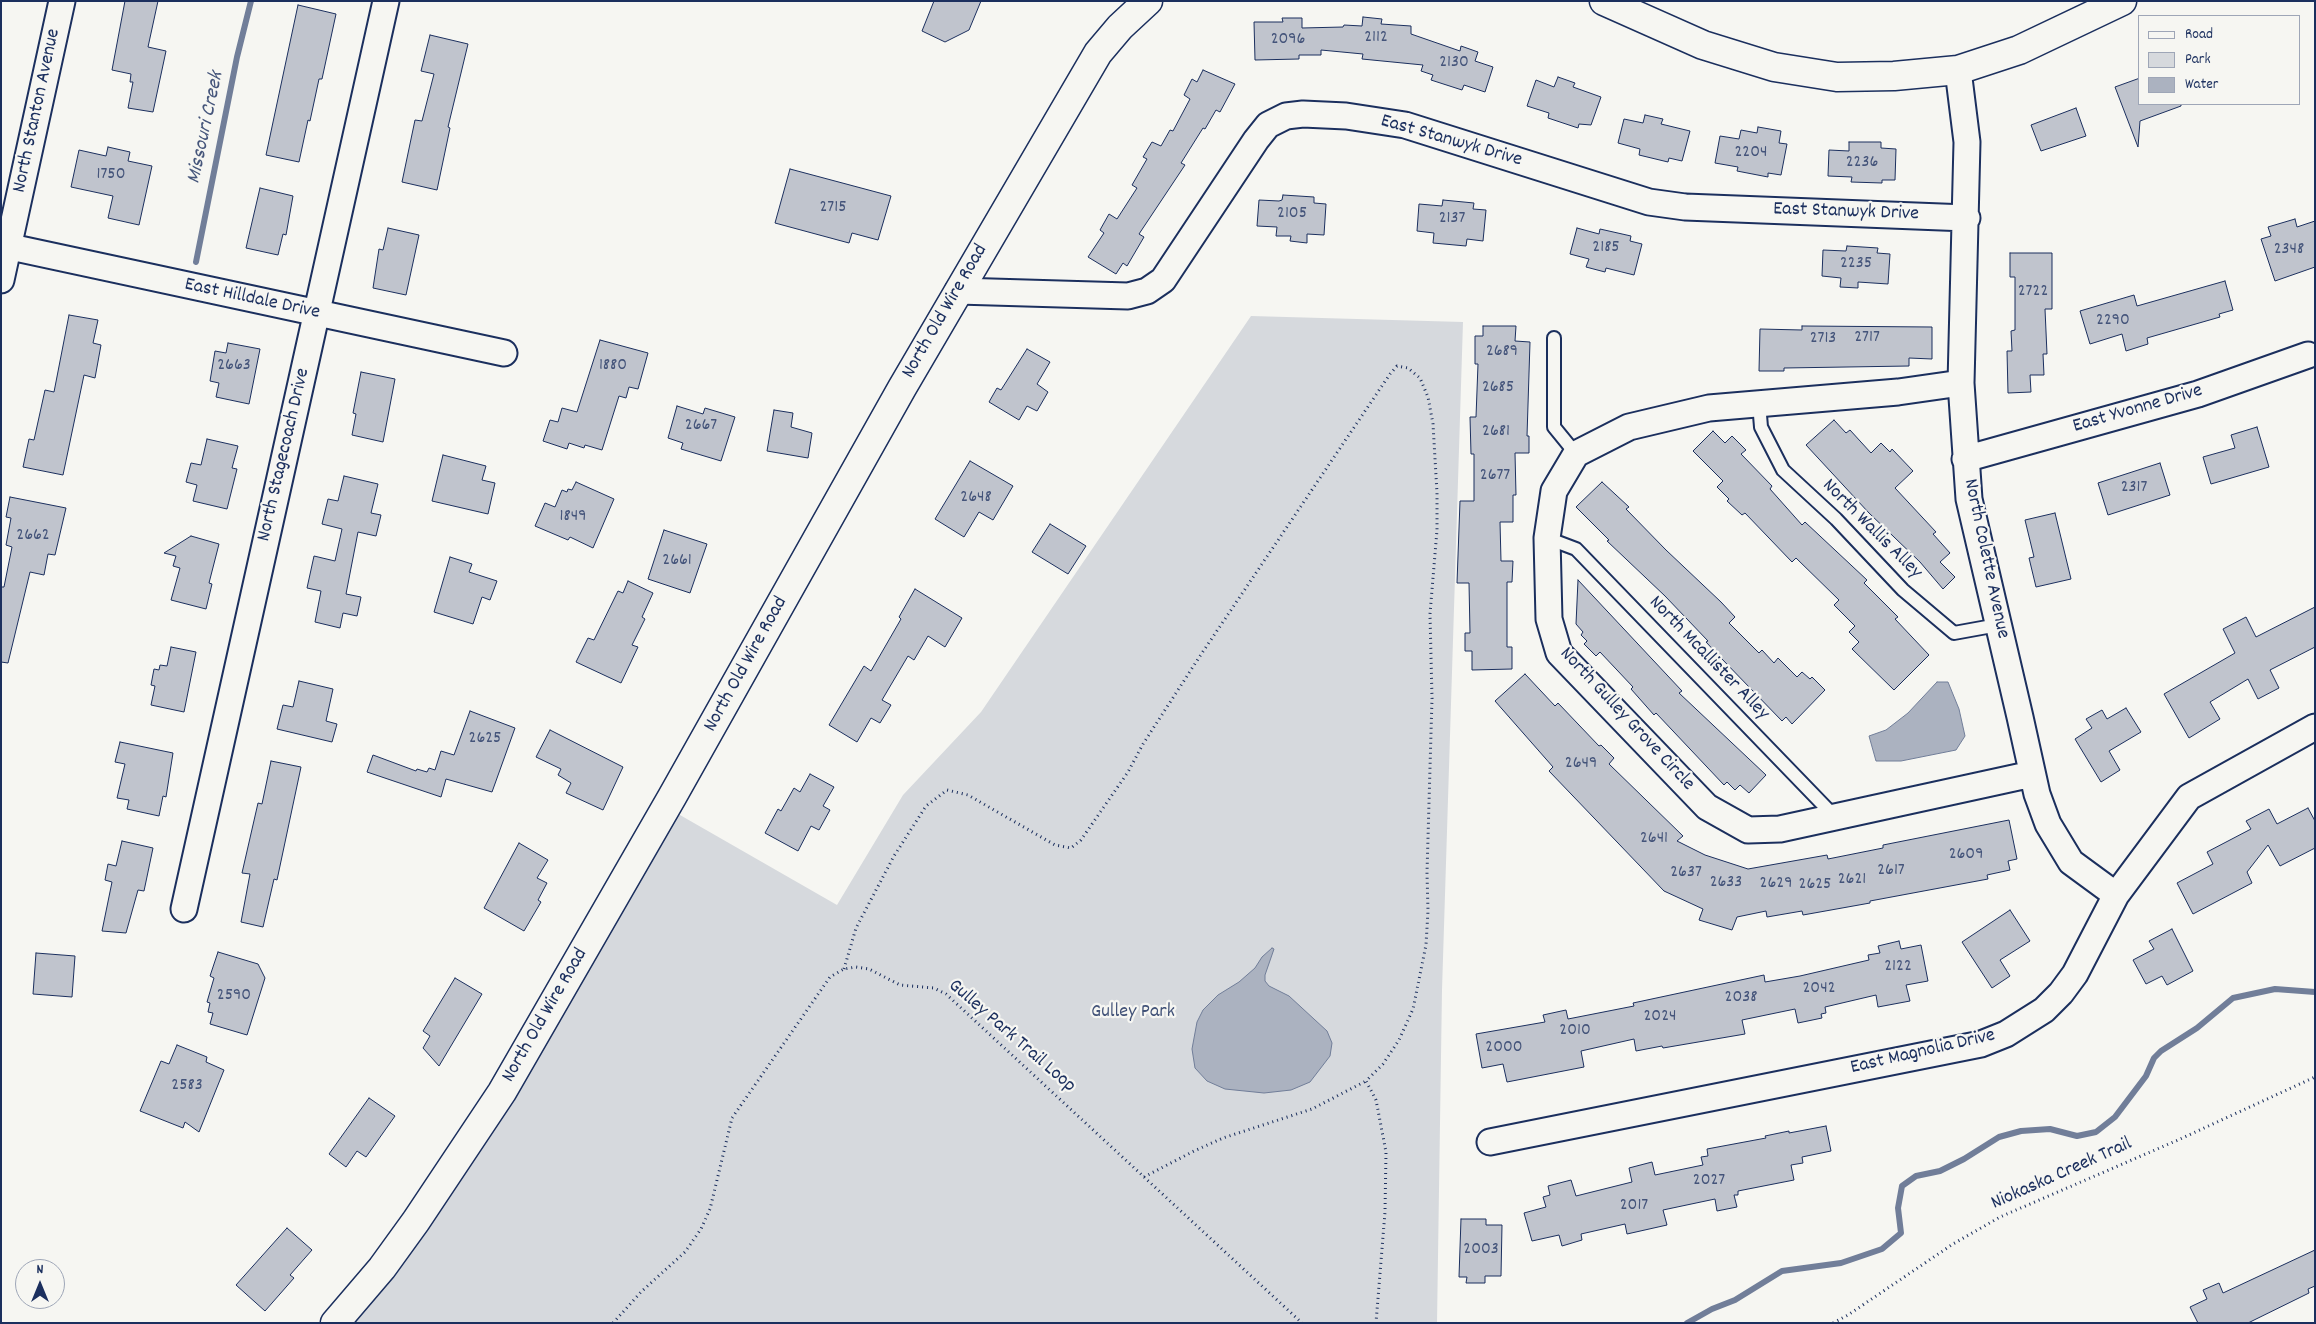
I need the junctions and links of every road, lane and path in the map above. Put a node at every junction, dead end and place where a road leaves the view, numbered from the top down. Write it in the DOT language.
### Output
graph roads {
  1 [pos="62,1"];
  2 [pos="386,1"];
  3 [pos="1148,1"];
  4 [pos="1604,1"];
  5 [pos="2122,1"];
  6 [pos="1958,70"];
  7 [pos="1967,218"];
  8 [pos="5,246"];
  9 [pos="1,280"];
  10 [pos="958,291"];
  11 [pos="317,314"];
  12 [pos="1554,338"];
  13 [pos="504,353"];
  14 [pos="2308,355"];
  15 [pos="1961,382"];
  16 [pos="1759,403"];
  17 [pos="1576,454"];
  18 [pos="1965,459"];
  19 [pos="1547,538"];
  20 [pos="1998,624"];
  21 [pos="2315,727"];
  22 [pos="2032,774"];
  23 [pos="1835,817"];
  24 [pos="2116,895"];
  25 [pos="184,909"];
  26 [pos="844,969"];
  27 [pos="2315,1077"];
  28 [pos="1366,1081"];
  29 [pos="1490,1142"];
  30 [pos="1144,1177"];
  31 [pos="335,1323"];
  32 [pos="612,1323"];
  33 [pos="1302,1323"];
  34 [pos="1376,1323"];
  35 [pos="1833,1323"];
  1 -- 8 [label="street, North Stanton Avenue"];
  2 -- 11 [label="street, North Stagecoach Drive"];
  3 -- 10 [label="street, North Old Wire Road"];
  4 -- 6 [label="street"];
  5 -- 6 [label="street"];
  6 -- 7 [label="street, North Colette Avenue"];
  7 -- 10 [label="street, East Stanwyk Drive"];
  7 -- 15 [label="street, North Colette Avenue"];
  8 -- 9 [label="street, North Stanton Avenue"];
  8 -- 11 [label="street, East Hilldale Drive"];
  10 -- 31 [label="street, North Old Wire Road"];
  11 -- 13 [label="street, East Hilldale Drive"];
  11 -- 25 [label="street, North Stagecoach Drive"];
  12 -- 17 [label="lane"];
  14 -- 18 [label="street, East Yvonne Drive"];
  15 -- 16 [label="street"];
  15 -- 18 [label="street, North Colette Avenue"];
  16 -- 17 [label="street"];
  16 -- 20 [label="lane, North Wallis Alley"];
  17 -- 19 [label="street, North Gulley Grove Circle"];
  18 -- 20 [label="street, North Colette Avenue"];
  19 -- 23 [label="lane, North Mcallister Alley"];
  19 -- 23 [label="street, North Gulley Grove Circle"];
  20 -- 22 [label="street, North Colette Avenue"];
  21 -- 24 [label="street, East Magnolia Drive"];
  22 -- 23 [label="street, North Gulley Grove Circle"];
  22 -- 24 [label="street, North Colette Avenue"];
  24 -- 29 [label="street, East Magnolia Drive"];
  26 -- 28 [label="path"];
  26 -- 30 [label="path, Gulley Park Trail Loop"];
  26 -- 32 [label="path"];
  27 -- 35 [label="path, Niokaska Creek Trail"];
  28 -- 30 [label="path"];
  28 -- 34 [label="path"];
  30 -- 33 [label="path, Gulley Park Trail Loop"];
}
